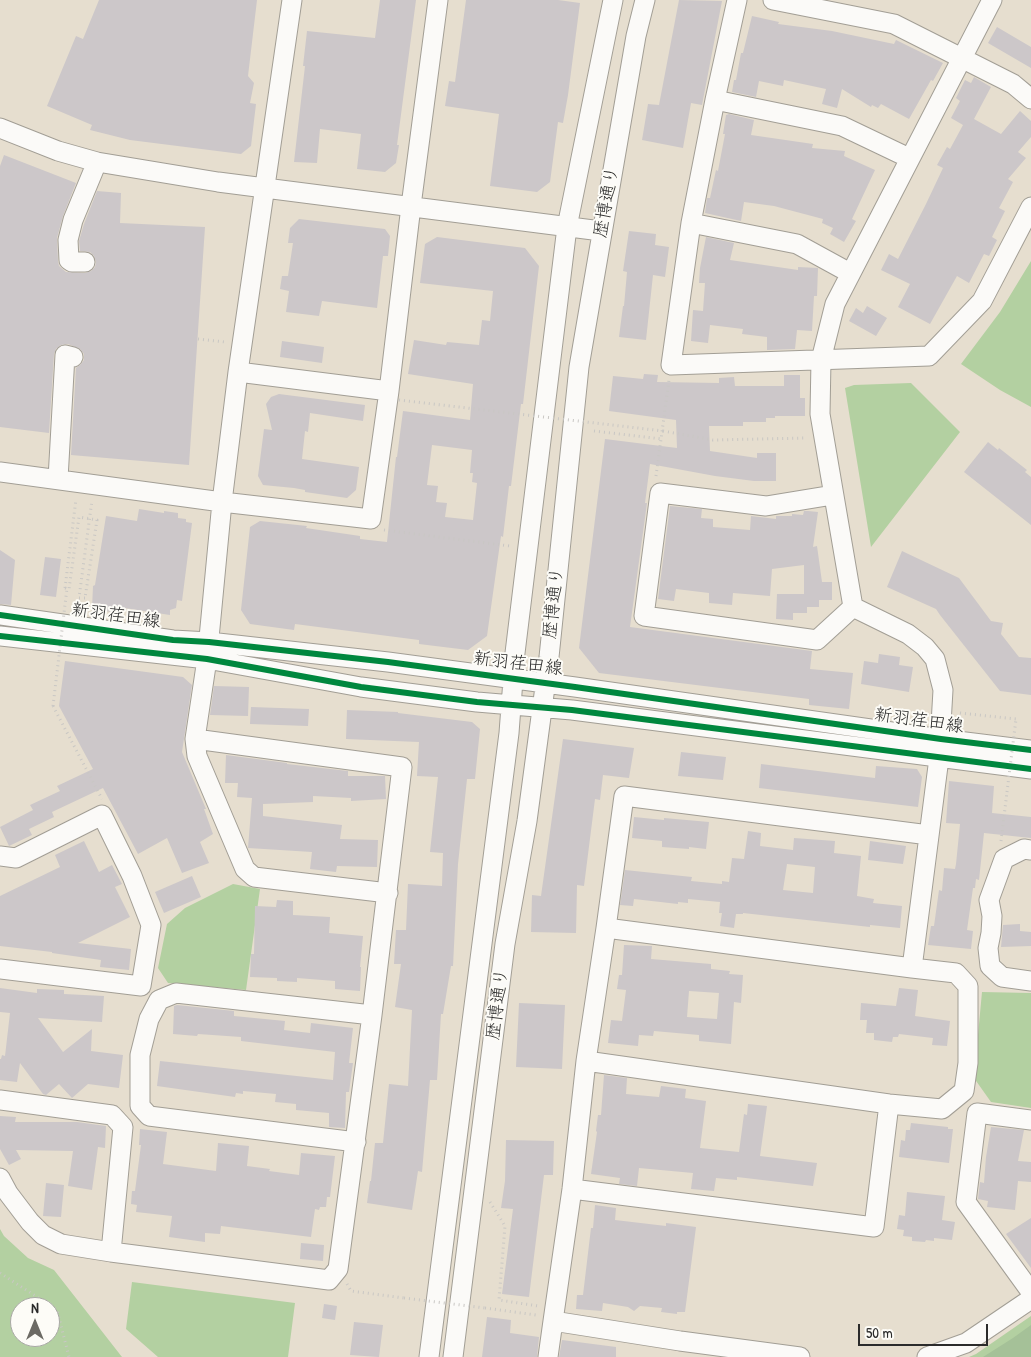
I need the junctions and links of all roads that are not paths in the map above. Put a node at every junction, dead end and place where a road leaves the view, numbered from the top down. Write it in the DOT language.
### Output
graph roads {
  1 [pos="292,0"];
  2 [pos="438,0"];
  3 [pos="613,0"];
  4 [pos="645,0"];
  5 [pos="737,0"];
  6 [pos="772,0"];
  7 [pos="992,0"];
  8 [pos="962,58"];
  9 [pos="1031,99"];
  10 [pos="715,100"];
  11 [pos="0,128"];
  12 [pos="909,158"];
  13 [pos="97,162"];
  14 [pos="264,187"];
  15 [pos="411,206"];
  16 [pos="1031,207"];
  17 [pos="691,223"];
  18 [pos="567,227"];
  19 [pos="601,231"];
  20 [pos="84,262"];
  21 [pos="850,273"];
  22 [pos="72,357"];
  23 [pos="821,360"];
  24 [pos="238,372"];
  25 [pos="394,396"];
  26 [pos="0,472"];
  27 [pos="58,479"];
  28 [pos="833,495"];
  29 [pos="222,502"];
  30 [pos="853,607"];
  31 [pos="0,615"];
  32 [pos="0,636"];
  33 [pos="208,651"];
  34 [pos="513,679"];
  35 [pos="545,683"];
  36 [pos="511,705"];
  37 [pos="542,707"];
  38 [pos="195,739"];
  39 [pos="940,748"];
  40 [pos="1031,750"];
  41 [pos="1031,769"];
  42 [pos="929,835"];
  43 [pos="1028,849"];
  44 [pos="0,856"];
  45 [pos="388,893"];
  46 [pos="606,928"];
  47 [pos="912,968"];
  48 [pos="0,969"];
  49 [pos="1031,981"];
  50 [pos="372,1015"];
  51 [pos="586,1061"];
  52 [pos="0,1100"];
  53 [pos="889,1104"];
  54 [pos="1031,1120"];
  55 [pos="356,1142"];
  56 [pos="0,1178"];
  57 [pos="572,1189"];
  58 [pos="111,1252"];
  59 [pos="1031,1292"];
  60 [pos="1031,1299"];
  61 [pos="547,1313"];
  62 [pos="679,1349"];
  63 [pos="429,1357"];
  64 [pos="453,1357"];
  65 [pos="548,1357"];
  66 [pos="800,1357"];
  67 [pos="927,1357"];
  1 -- 14 [label="street"];
  2 -- 15 [label="street"];
  3 -- 18 [label="street, 歴博通り"];
  4 -- 19 [label="street, 歴博通り"];
  5 -- 10 [label="street"];
  6 -- 8 [label="street"];
  7 -- 8 [label="street"];
  8 -- 9 [label="street"];
  8 -- 12 [label="street"];
  10 -- 12 [label="street"];
  10 -- 17 [label="street"];
  11 -- 13 [label="street"];
  12 -- 21 [label="street"];
  13 -- 14 [label="street"];
  13 -- 20 [label="street"];
  14 -- 15 [label="street"];
  14 -- 24 [label="street"];
  15 -- 18 [label="street"];
  15 -- 25 [label="street"];
  16 -- 23 [label="street"];
  17 -- 21 [label="street"];
  17 -- 23 [label="street"];
  18 -- 19 [label="street"];
  18 -- 34 [label="street, 歴博通り"];
  19 -- 35 [label="street, 歴博通り"];
  21 -- 23 [label="street"];
  22 -- 27 [label="street"];
  23 -- 28 [label="street"];
  24 -- 25 [label="street"];
  24 -- 29 [label="street"];
  25 -- 29 [label="street"];
  26 -- 27 [label="street"];
  27 -- 29 [label="street"];
  28 -- 30 [label="street"];
  28 -- 30 [label="street"];
  29 -- 33 [label="street"];
  30 -- 39 [label="street"];
  31 -- 33 [label="street, 新羽荏田線"];
  32 -- 33 [label="street, 新羽荏田線"];
  33 -- 34 [label="street, 新羽荏田線"];
  33 -- 36 [label="street, 新羽荏田線"];
  33 -- 38 [label="street"];
  34 -- 35 [label="street, 新羽荏田線"];
  34 -- 36 [label="street, 歴博通り"];
  35 -- 37 [label="street, 歴博通り"];
  35 -- 39 [label="street, 新羽荏田線"];
  36 -- 37 [label="street, 新羽荏田線"];
  36 -- 63 [label="street, 歴博通り"];
  37 -- 39 [label="street, 新羽荏田線"];
  37 -- 64 [label="street, 歴博通り"];
  38 -- 45 [label="street"];
  38 -- 45 [label="street"];
  39 -- 40 [label="street, 新羽荏田線"];
  39 -- 41 [label="street, 新羽荏田線"];
  39 -- 42 [label="street"];
  42 -- 46 [label="street"];
  42 -- 47 [label="street"];
  43 -- 49 [label="street"];
  44 -- 48 [label="street"];
  45 -- 50 [label="street"];
  46 -- 47 [label="street"];
  46 -- 51 [label="street"];
  47 -- 53 [label="street"];
  50 -- 55 [label="street"];
  50 -- 55 [label="street"];
  51 -- 53 [label="street"];
  51 -- 57 [label="street"];
  52 -- 58 [label="street"];
  53 -- 57 [label="street"];
  54 -- 59 [label="street"];
  55 -- 58 [label="street"];
  56 -- 58 [label="street"];
  57 -- 61 [label="street"];
  60 -- 67 [label="street"];
  61 -- 62 [label="street"];
  61 -- 65 [label="street"];
  62 -- 66 [label="street"];
}
